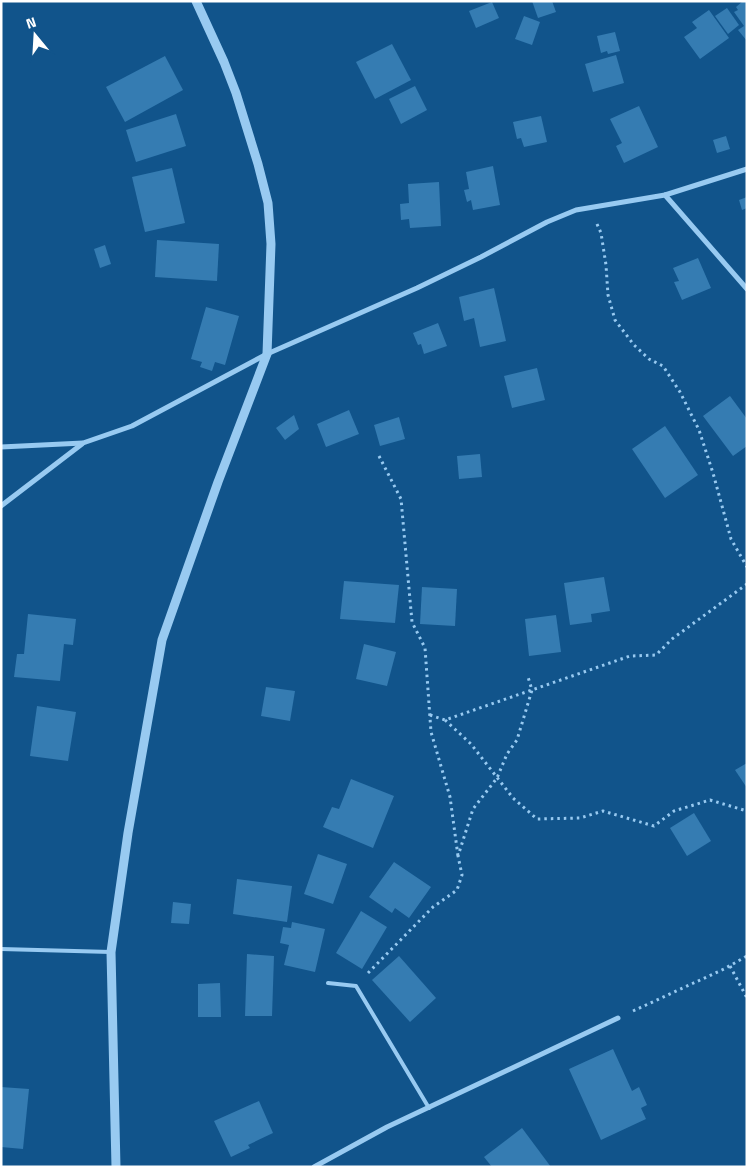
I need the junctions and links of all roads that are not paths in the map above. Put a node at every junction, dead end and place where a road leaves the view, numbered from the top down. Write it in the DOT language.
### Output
graph roads {
  1 [pos="196,1"];
  2 [pos="747,169"];
  3 [pos="664,195"];
  4 [pos="747,288"];
  5 [pos="267,354"];
  6 [pos="83,443"];
  7 [pos="1,447"];
  8 [pos="1,506"];
  9 [pos="1,949"];
  10 [pos="111,952"];
  11 [pos="328,983"];
  12 [pos="618,1018"];
  13 [pos="429,1108"];
  14 [pos="116,1167"];
  15 [pos="314,1167"];
  1 -- 5 [label="street"];
  2 -- 3 [label="street"];
  3 -- 4 [label="street"];
  3 -- 5 [label="street"];
  5 -- 6 [label="street"];
  5 -- 10 [label="street"];
  6 -- 7 [label="street"];
  6 -- 8 [label="street"];
  9 -- 10 [label="lane"];
  10 -- 14 [label="street"];
  11 -- 13 [label="lane"];
  12 -- 13 [label="street"];
  13 -- 15 [label="street"];
}
